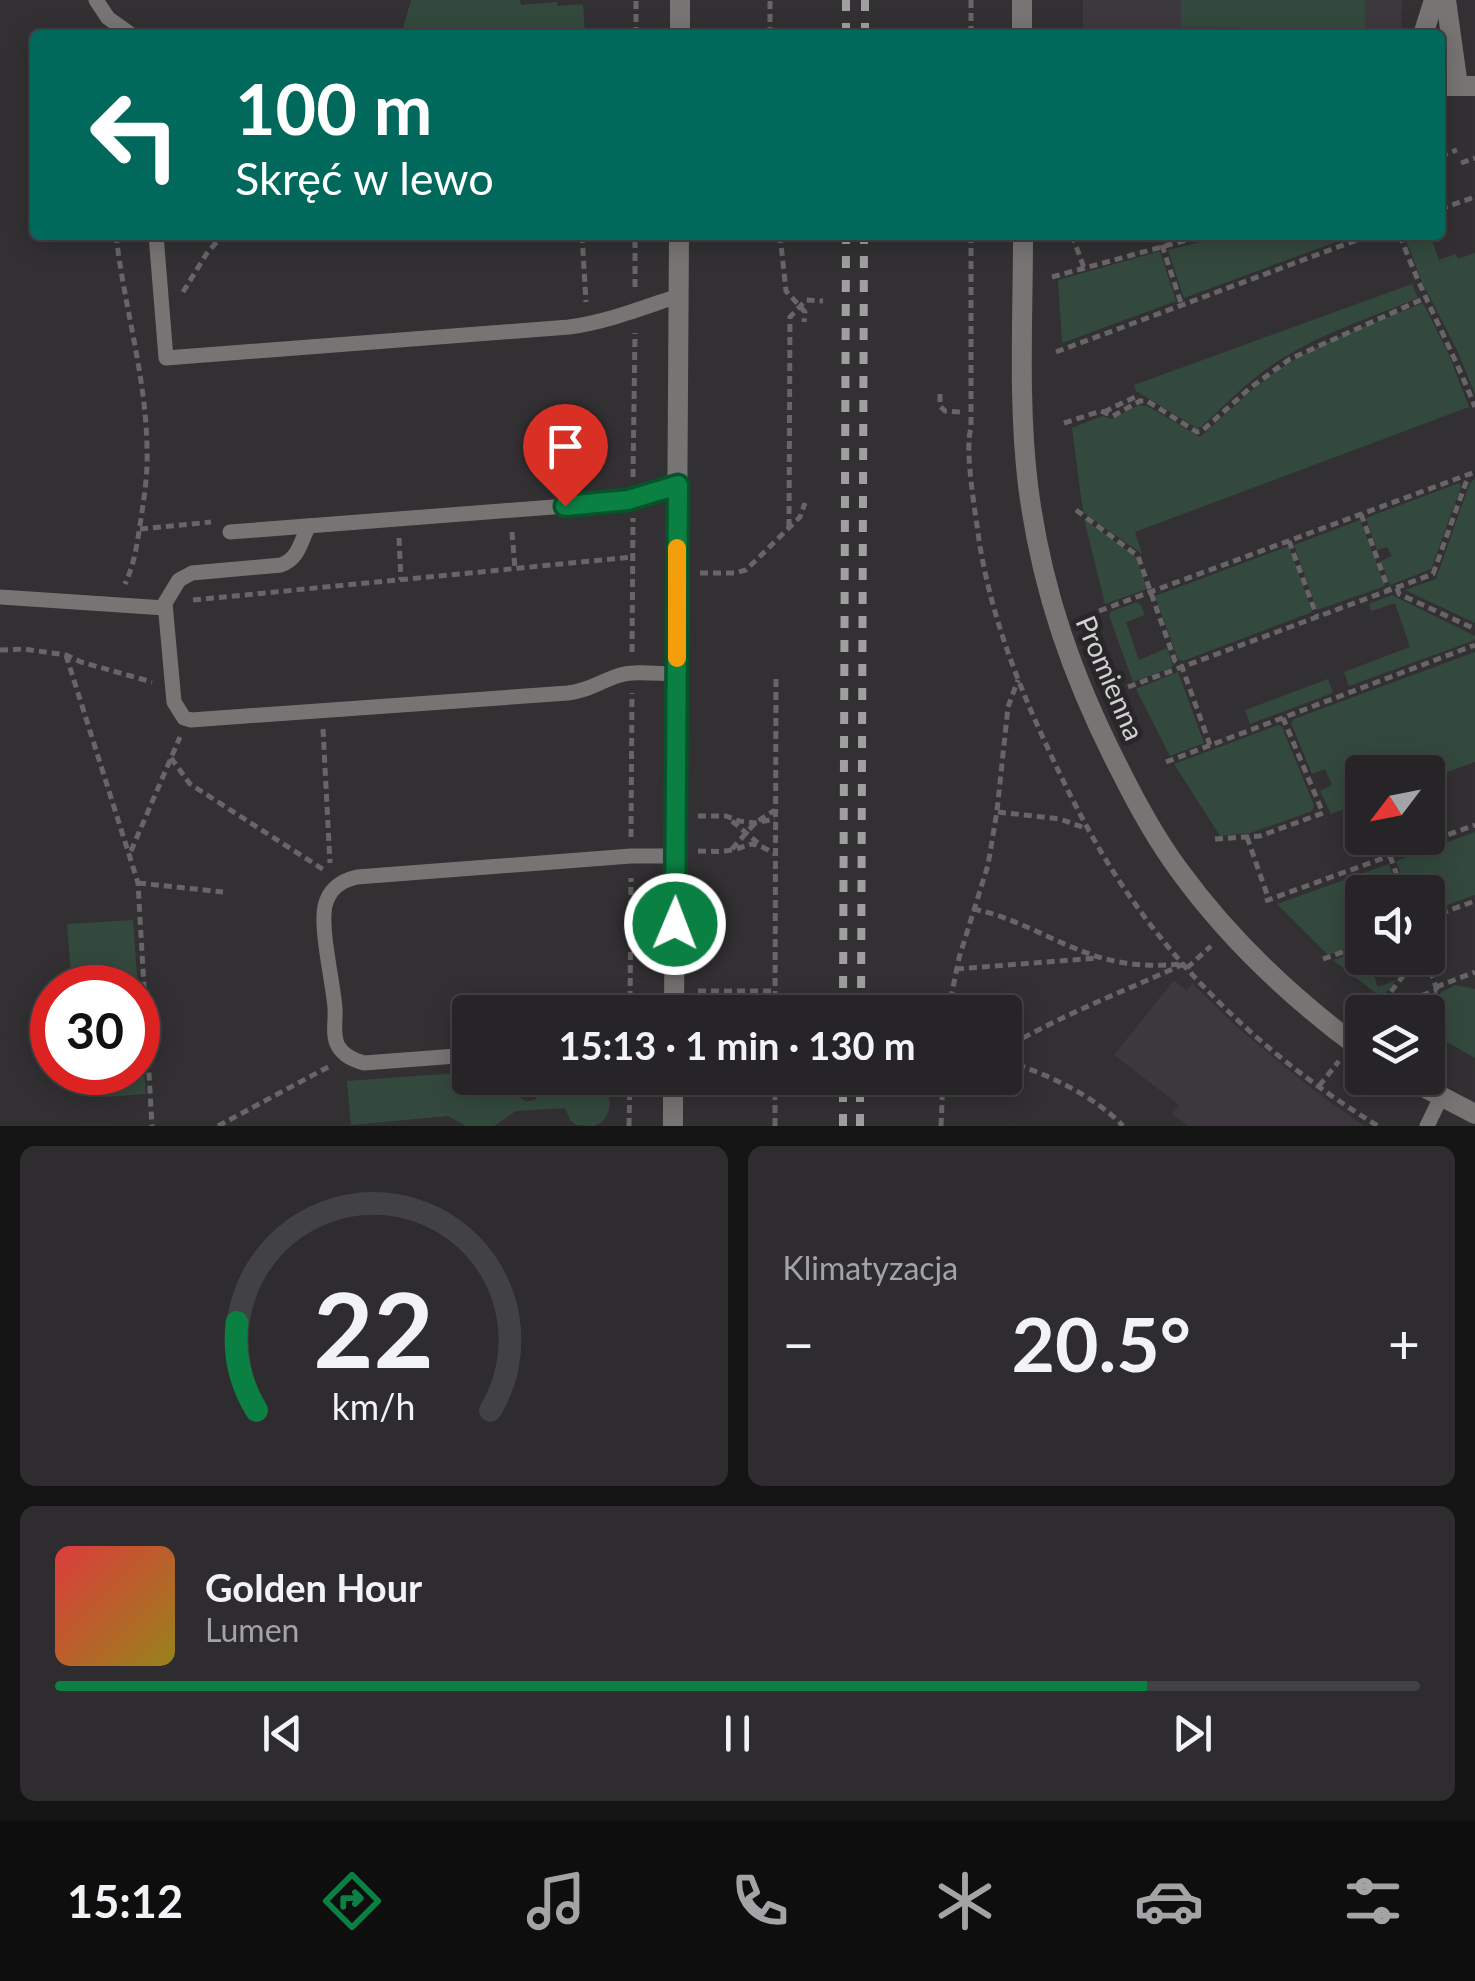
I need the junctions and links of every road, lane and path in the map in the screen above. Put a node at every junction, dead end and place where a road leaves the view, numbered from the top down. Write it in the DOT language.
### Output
graph roads {
  1 [pos="96,0"];
  2 [pos="636,0"];
  3 [pos="680,0"];
  4 [pos="770,0"];
  5 [pos="971,0"];
  6 [pos="1022,0"];
  7 [pos="1434,0"];
  8 [pos="1446,0"];
  9 [pos="125,30"];
  10 [pos="636,30"];
  11 [pos="680,30"];
  12 [pos="770,30"];
  13 [pos="971,30"];
  14 [pos="1022,30"];
  15 [pos="1425,30"];
  16 [pos="1458,86"];
  17 [pos="1456,150"];
  18 [pos="1445,154"];
  19 [pos="1475,158"];
  20 [pos="1461,164"];
  21 [pos="1472,198"];
  22 [pos="1445,207"];
  23 [pos="117,240"];
  24 [pos="156,240"];
  25 [pos="219,240"];
  26 [pos="582,240"];
  27 [pos="636,240"];
  28 [pos="679,240"];
  29 [pos="781,240"];
  30 [pos="971,240"];
  31 [pos="1023,240"];
  32 [pos="1074,240"];
  33 [pos="1186,240"];
  34 [pos="1357,240"];
  35 [pos="1402,240"];
  36 [pos="1162,246"];
  37 [pos="1084,268"];
  38 [pos="1052,277"];
  39 [pos="678,296"];
  40 [pos="1425,298"];
  41 [pos="824,300"];
  42 [pos="1182,306"];
  43 [pos="799,307"];
  44 [pos="635,310"];
  45 [pos="163,318"];
  46 [pos="804,322"];
  47 [pos="588,324"];
  48 [pos="1056,352"];
  49 [pos="940,394"];
  50 [pos="1475,406"];
  51 [pos="962,412"];
  52 [pos="1064,424"];
  53 [pos="968,438"];
  54 [pos="1472,473"];
  55 [pos="678,485"];
  56 [pos="633,498"];
  57 [pos="804,504"];
  58 [pos="1076,510"];
  59 [pos="510,511"];
  60 [pos="1361,514"];
  61 [pos="398,519"];
  62 [pos="309,526"];
  63 [pos="789,527"];
  64 [pos="140,528"];
  65 [pos="236,531"];
  66 [pos="1289,541"];
  67 [pos="633,557"];
  68 [pos="515,568"];
  69 [pos="677,573"];
  70 [pos="401,580"];
  71 [pos="1393,589"];
  72 [pos="1151,592"];
  73 [pos="0,598"];
  74 [pos="114,604"];
  75 [pos="165,605"];
  76 [pos="1099,611"];
  77 [pos="1317,617"];
  78 [pos="1475,629"];
  79 [pos="1475,645"];
  80 [pos="0,650"];
  81 [pos="66,655"];
  82 [pos="1182,667"];
  83 [pos="632,674"];
  84 [pos="677,674"];
  85 [pos="776,679"];
  86 [pos="1018,680"];
  87 [pos="173,688"];
  88 [pos="1128,688"];
  89 [pos="322,710"];
  90 [pos="1283,718"];
  91 [pos="188,719"];
  92 [pos="1210,746"];
  93 [pos="170,758"];
  94 [pos="1166,762"];
  95 [pos="775,810"];
  96 [pos="997,812"];
  97 [pos="676,816"];
  98 [pos="726,816"];
  99 [pos="776,819"];
  100 [pos="754,822"];
  101 [pos="1475,825"];
  102 [pos="1088,829"];
  103 [pos="746,832"];
  104 [pos="1247,837"];
  105 [pos="1215,840"];
  106 [pos="761,845"];
  107 [pos="730,851"];
  108 [pos="129,854"];
  109 [pos="675,854"];
  110 [pos="775,854"];
  111 [pos="631,856"];
  112 [pos="1390,856"];
  113 [pos="1397,875"];
  114 [pos="138,883"];
  115 [pos="223,892"];
  116 [pos="1475,901"];
  117 [pos="973,909"];
  118 [pos="1445,912"];
  119 [pos="1345,951"];
  120 [pos="1102,958"];
  121 [pos="1322,959"];
  122 [pos="956,968"];
  123 [pos="1404,975"];
  124 [pos="1432,975"];
  125 [pos="1474,976"];
  126 [pos="1437,988"];
  127 [pos="775,990"];
  128 [pos="630,995"];
  129 [pos="674,995"];
  130 [pos="733,995"];
  131 [pos="775,995"];
  132 [pos="951,995"];
  133 [pos="1389,995"];
  134 [pos="1420,995"];
  135 [pos="1438,995"];
  136 [pos="1345,1036"];
  137 [pos="1022,1039"];
  138 [pos="452,1056"];
  139 [pos="338,1062"];
  140 [pos="1022,1067"];
  141 [pos="630,1095"];
  142 [pos="674,1095"];
  143 [pos="775,1095"];
  144 [pos="942,1095"];
  145 [pos="1437,1095"];
  146 [pos="1441,1097"];
  147 [pos="1475,1114"];
  148 [pos="152,1126"];
  149 [pos="218,1126"];
  150 [pos="629,1126"];
  151 [pos="673,1126"];
  152 [pos="775,1126"];
  153 [pos="941,1126"];
  154 [pos="1124,1126"];
  155 [pos="1427,1126"];
  1 -- 9 [label="lane"];
  2 -- 10 [label="path"];
  3 -- 11 [label="street"];
  4 -- 12 [label="path"];
  5 -- 13 [label="path"];
  6 -- 14 [label="street"];
  7 -- 15 [label="street"];
  8 -- 16 [label="street"];
  17 -- 18 [label="path"];
  19 -- 20 [label="path"];
  21 -- 22 [label="path"];
  23 -- 64 [label="path"];
  24 -- 45 [label="lane"];
  25 -- 45 [label="path"];
  26 -- 47 [label="path"];
  27 -- 44 [label="path"];
  28 -- 39 [label="street"];
  29 -- 43 [label="path"];
  30 -- 53 [label="path"];
  31 -- 136 [label="street, Promienna"];
  32 -- 37 [label="path"];
  33 -- 36 [label="path"];
  34 -- 42 [label="path"];
  35 -- 40 [label="path"];
  36 -- 37 [label="path"];
  36 -- 42 [label="path"];
  37 -- 38 [label="path"];
  39 -- 44 [label="lane"];
  39 -- 55 [label="street"];
  40 -- 50 [label="path"];
  40 -- 52 [label="path"];
  41 -- 43 [label="path"];
  42 -- 48 [label="path"];
  43 -- 46 [label="path"];
  43 -- 63 [label="path"];
  44 -- 47 [label="lane"];
  44 -- 56 [label="path"];
  45 -- 47 [label="lane"];
  49 -- 51 [label="path"];
  54 -- 60 [label="path"];
  54 -- 71 [label="path"];
  55 -- 56 [label="lane"];
  55 -- 69 [label="street"];
  56 -- 59 [label="lane"];
  56 -- 67 [label="path"];
  57 -- 63 [label="path"];
  58 -- 72 [label="path"];
  59 -- 61 [label="lane"];
  59 -- 68 [label="path"];
  60 -- 66 [label="path"];
  60 -- 71 [label="path"];
  61 -- 62 [label="lane"];
  61 -- 70 [label="path"];
  62 -- 65 [label="lane"];
  62 -- 75 [label="lane"];
  63 -- 69 [label="path"];
  64 -- 65 [label="path"];
  64 -- 74 [label="path"];
  66 -- 72 [label="path"];
  66 -- 77 [label="path"];
  67 -- 68 [label="path"];
  67 -- 83 [label="path"];
  68 -- 70 [label="path"];
  69 -- 84 [label="street"];
  70 -- 75 [label="path"];
  71 -- 77 [label="path"];
  71 -- 78 [label="path"];
  72 -- 76 [label="path"];
  72 -- 82 [label="path"];
  73 -- 74 [label="lane"];
  74 -- 75 [label="lane"];
  75 -- 87 [label="lane"];
  77 -- 82 [label="path"];
  79 -- 90 [label="path"];
  80 -- 81 [label="path"];
  81 -- 87 [label="path"];
  81 -- 108 [label="path"];
  82 -- 88 [label="path"];
  82 -- 92 [label="path"];
  83 -- 84 [label="lane"];
  83 -- 89 [label="lane"];
  83 -- 111 [label="path"];
  84 -- 97 [label="street"];
  85 -- 95 [label="path"];
  86 -- 96 [label="path"];
  87 -- 91 [label="lane"];
  89 -- 91 [label="lane"];
  89 -- 93 [label="path"];
  90 -- 92 [label="path"];
  90 -- 104 [label="path"];
  91 -- 93 [label="path"];
  92 -- 94 [label="path"];
  93 -- 108 [label="path"];
  95 -- 99 [label="path"];
  95 -- 100 [label="path"];
  96 -- 102 [label="path"];
  96 -- 117 [label="path"];
  97 -- 98 [label="path"];
  97 -- 109 [label="street"];
  98 -- 100 [label="path"];
  98 -- 103 [label="path"];
  99 -- 100 [label="path"];
  99 -- 110 [label="path"];
  100 -- 103 [label="path"];
  101 -- 112 [label="path"];
  103 -- 106 [label="path"];
  103 -- 107 [label="path"];
  104 -- 105 [label="path"];
  104 -- 112 [label="path"];
  106 -- 107 [label="path"];
  106 -- 110 [label="path"];
  107 -- 109 [label="path"];
  108 -- 114 [label="path"];
  109 -- 111 [label="lane"];
  109 -- 129 [label="street"];
  110 -- 127 [label="path"];
  111 -- 128 [label="path"];
  111 -- 138 [label="lane"];
  112 -- 113 [label="path"];
  114 -- 115 [label="path"];
  114 -- 148 [label="path"];
  116 -- 118 [label="path"];
  117 -- 120 [label="path"];
  117 -- 122 [label="path"];
  119 -- 121 [label="path"];
  120 -- 122 [label="path"];
  120 -- 137 [label="path"];
  122 -- 132 [label="path"];
  123 -- 133 [label="path"];
  124 -- 126 [label="path"];
  125 -- 126 [label="path"];
  126 -- 134 [label="path"];
  126 -- 135 [label="path"];
  127 -- 130 [label="path"];
  127 -- 131 [label="path"];
  139 -- 149 [label="path"];
  140 -- 154 [label="path"];
  141 -- 150 [label="path"];
  142 -- 151 [label="street"];
  143 -- 152 [label="path"];
  144 -- 153 [label="path"];
  145 -- 146 [label="street"];
  146 -- 147 [label="street"];
  146 -- 155 [label="lane"];
}
